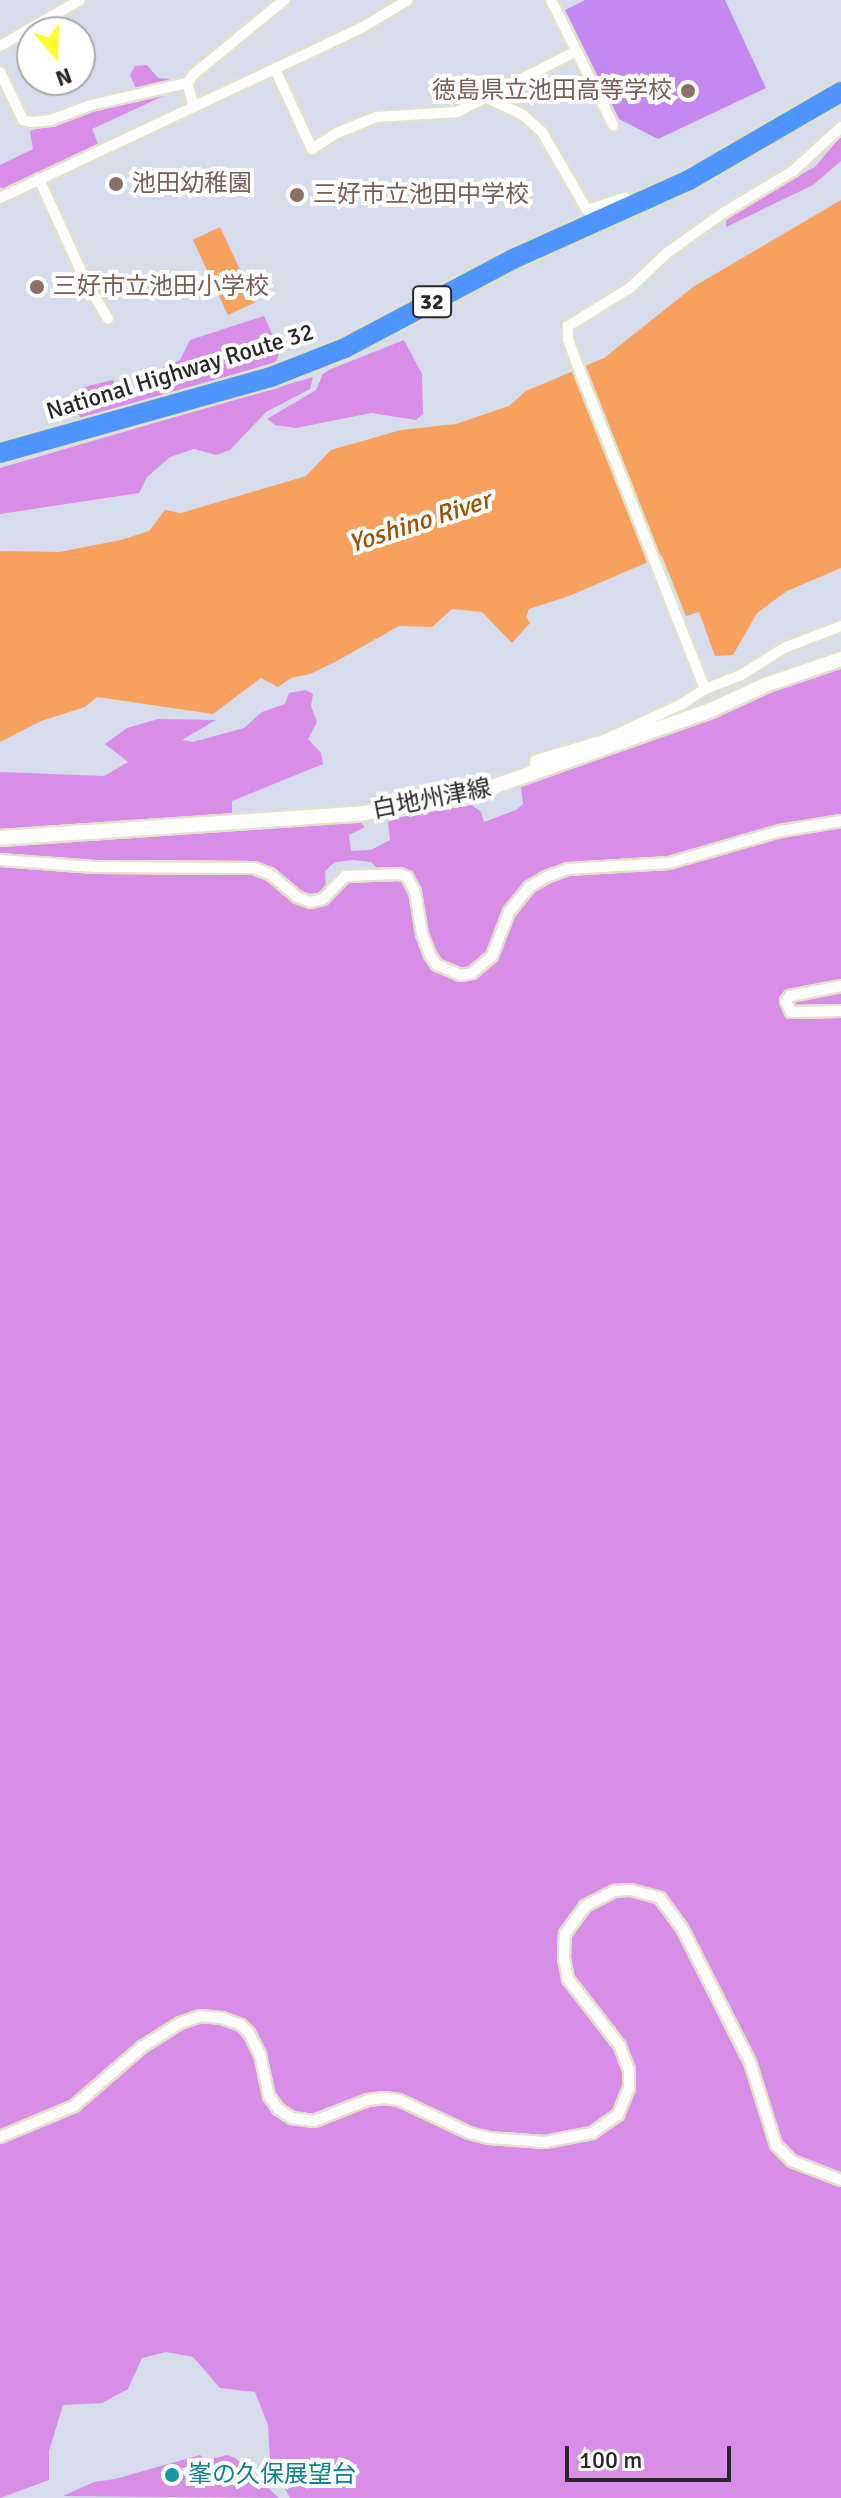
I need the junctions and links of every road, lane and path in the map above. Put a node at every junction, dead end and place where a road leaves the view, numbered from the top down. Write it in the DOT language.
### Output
graph roads {
  1 [pos="80,0"];
  2 [pos="284,0"];
  3 [pos="408,0"];
  4 [pos="551,0"];
  5 [pos="62,5"];
  6 [pos="0,46"];
  7 [pos="576,51"];
  8 [pos="275,69"];
  9 [pos="0,72"];
  10 [pos="187,83"];
  11 [pos="841,92"];
  12 [pos="487,98"];
  13 [pos="194,107"];
  14 [pos="613,125"];
  15 [pos="841,127"];
  16 [pos="39,179"];
  17 [pos="0,198"];
  18 [pos="630,206"];
  19 [pos="108,319"];
  20 [pos="0,453"];
  21 [pos="841,626"];
  22 [pos="841,659"];
  23 [pos="705,689"];
  24 [pos="533,775"];
  25 [pos="841,821"];
  26 [pos="0,838"];
  27 [pos="0,860"];
  28 [pos="841,986"];
  29 [pos="841,1011"];
  30 [pos="0,2137"];
  31 [pos="841,2180"];
  1 -- 5 [label="street"];
  2 -- 10 [label="street"];
  3 -- 8 [label="street"];
  4 -- 7 [label="street"];
  5 -- 6 [label="street"];
  7 -- 12 [label="street"];
  7 -- 14 [label="street"];
  8 -- 12 [label="street"];
  8 -- 13 [label="street"];
  9 -- 10 [label="street"];
  10 -- 13 [label="street"];
  11 -- 18 [label="highway, National Highway Route 32 / 32"];
  12 -- 18 [label="street"];
  13 -- 16 [label="street"];
  15 -- 23 [label="street"];
  16 -- 17 [label="street"];
  16 -- 19 [label="street"];
  18 -- 20 [label="highway, National Highway Route 32 / 32"];
  21 -- 23 [label="street"];
  22 -- 24 [label="main road, 白地州津線"];
  23 -- 24 [label="street"];
  24 -- 26 [label="main road, 白地州津線"];
  25 -- 27 [label="street"];
  28 -- 29 [label="street"];
  30 -- 31 [label="street"];
}
